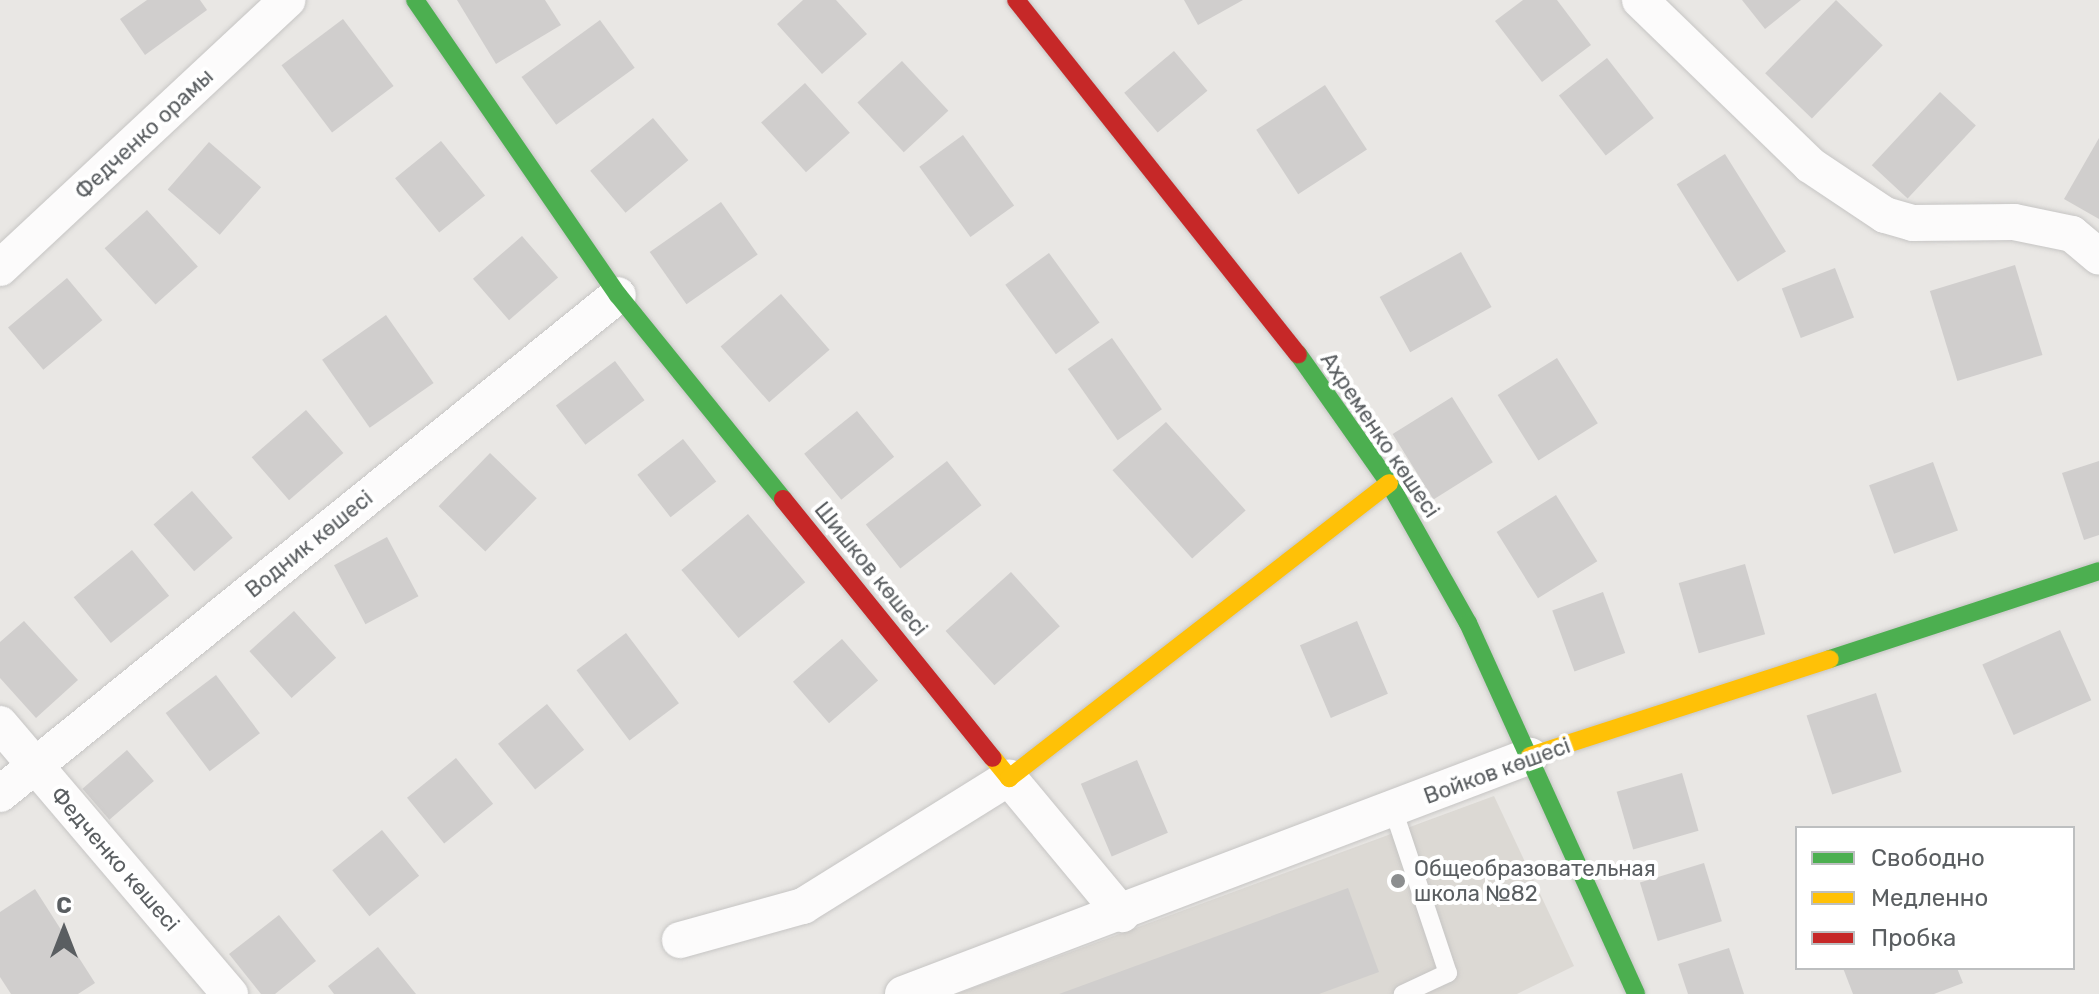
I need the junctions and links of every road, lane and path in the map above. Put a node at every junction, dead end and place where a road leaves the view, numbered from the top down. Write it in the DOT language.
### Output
graph roads {
  1 [pos="287,0"];
  2 [pos="415,0"];
  3 [pos="1016,0"];
  4 [pos="1640,0"];
  5 [pos="2099,257"];
  6 [pos="0,268"];
  7 [pos="618,295"];
  8 [pos="1389,483"];
  9 [pos="2099,571"];
  10 [pos="0,724"];
  11 [pos="1530,756"];
  12 [pos="35,766"];
  13 [pos="1009,778"];
  14 [pos="0,794"];
  15 [pos="1393,809"];
  16 [pos="1122,914"];
  17 [pos="680,940"];
  18 [pos="230,994"];
  19 [pos="903,994"];
  20 [pos="1403,994"];
  21 [pos="1636,994"];
  1 -- 6 [label="street, Федченко орамы"];
  2 -- 7 [label="street, Шишков көшесі"];
  3 -- 8 [label="street, Ахременко көшесі"];
  4 -- 5 [label="street"];
  7 -- 12 [label="street, Водник көшесі"];
  7 -- 13 [label="street, Шишков көшесі"];
  8 -- 11 [label="street, Ахременко көшесі"];
  8 -- 13 [label="street"];
  9 -- 11 [label="street, Войков көшесі"];
  10 -- 12 [label="street, Федченко көшесі"];
  11 -- 15 [label="street, Войков көшесі"];
  11 -- 21 [label="street, Ахременко көшесі"];
  12 -- 14 [label="street, Водник көшесі"];
  12 -- 18 [label="street, Федченко көшесі"];
  13 -- 16 [label="street"];
  13 -- 17 [label="street"];
  15 -- 16 [label="street, Войков көшесі"];
  15 -- 20 [label="lane"];
  16 -- 19 [label="street, Войков көшесі"];
}
